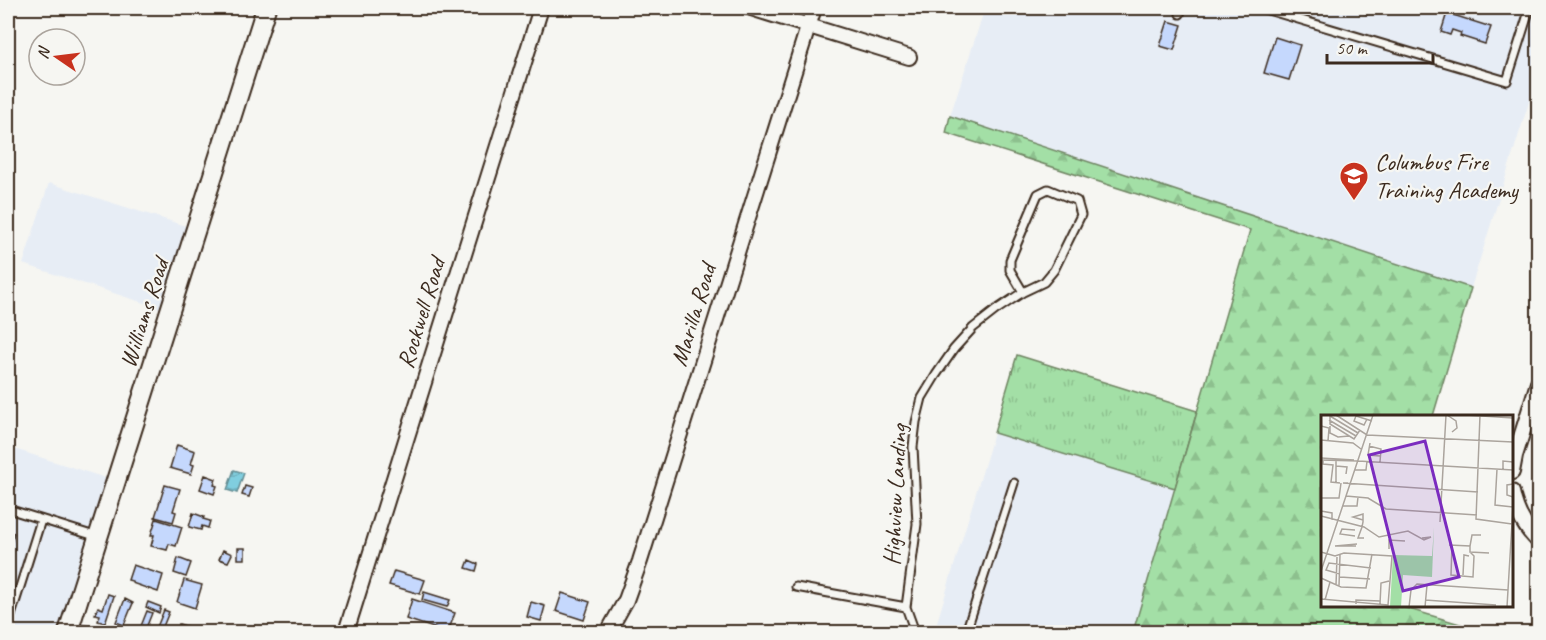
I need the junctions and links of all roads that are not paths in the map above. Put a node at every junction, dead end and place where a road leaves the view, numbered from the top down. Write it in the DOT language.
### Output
graph roads {
  1 [pos="266,8"];
  2 [pos="541,8"];
  3 [pos="751,8"];
  4 [pos="814,8"];
  5 [pos="1261,8"];
  6 [pos="1530,8"];
  7 [pos="808,26"];
  8 [pos="909,57"];
  9 [pos="1023,292"];
  10 [pos="1539,382"];
  11 [pos="1513,467"];
  12 [pos="1014,483"];
  13 [pos="1513,498"];
  14 [pos="8,509"];
  15 [pos="41,520"];
  16 [pos="98,537"];
  17 [pos="1539,541"];
  18 [pos="796,587"];
  19 [pos="906,607"];
  20 [pos="8,625"];
  21 [pos="69,630"];
  22 [pos="99,633"];
  23 [pos="346,633"];
  24 [pos="608,633"];
  25 [pos="915,633"];
  26 [pos="966,633"];
  1 -- 16 [label="main road, Williams Road"];
  2 -- 23 [label="street, Rockwell Road"];
  3 -- 7 [label="street"];
  4 -- 7 [label="street, Marilla Road"];
  5 -- 6 [label="lane"];
  7 -- 8 [label="street"];
  7 -- 24 [label="street, Marilla Road"];
  9 -- 9 [label="lane, Highview Landing"];
  9 -- 19 [label="lane, Highview Landing"];
  10 -- 11 [label="street"];
  12 -- 26 [label="lane"];
  13 -- 17 [label="street"];
  14 -- 15 [label="lane"];
  15 -- 16 [label="lane"];
  15 -- 20 [label="lane"];
  16 -- 21 [label="main road, Williams Road"];
  18 -- 19 [label="lane"];
  19 -- 25 [label="lane, Highview Landing"];
  21 -- 22 [label="lane"];
}
